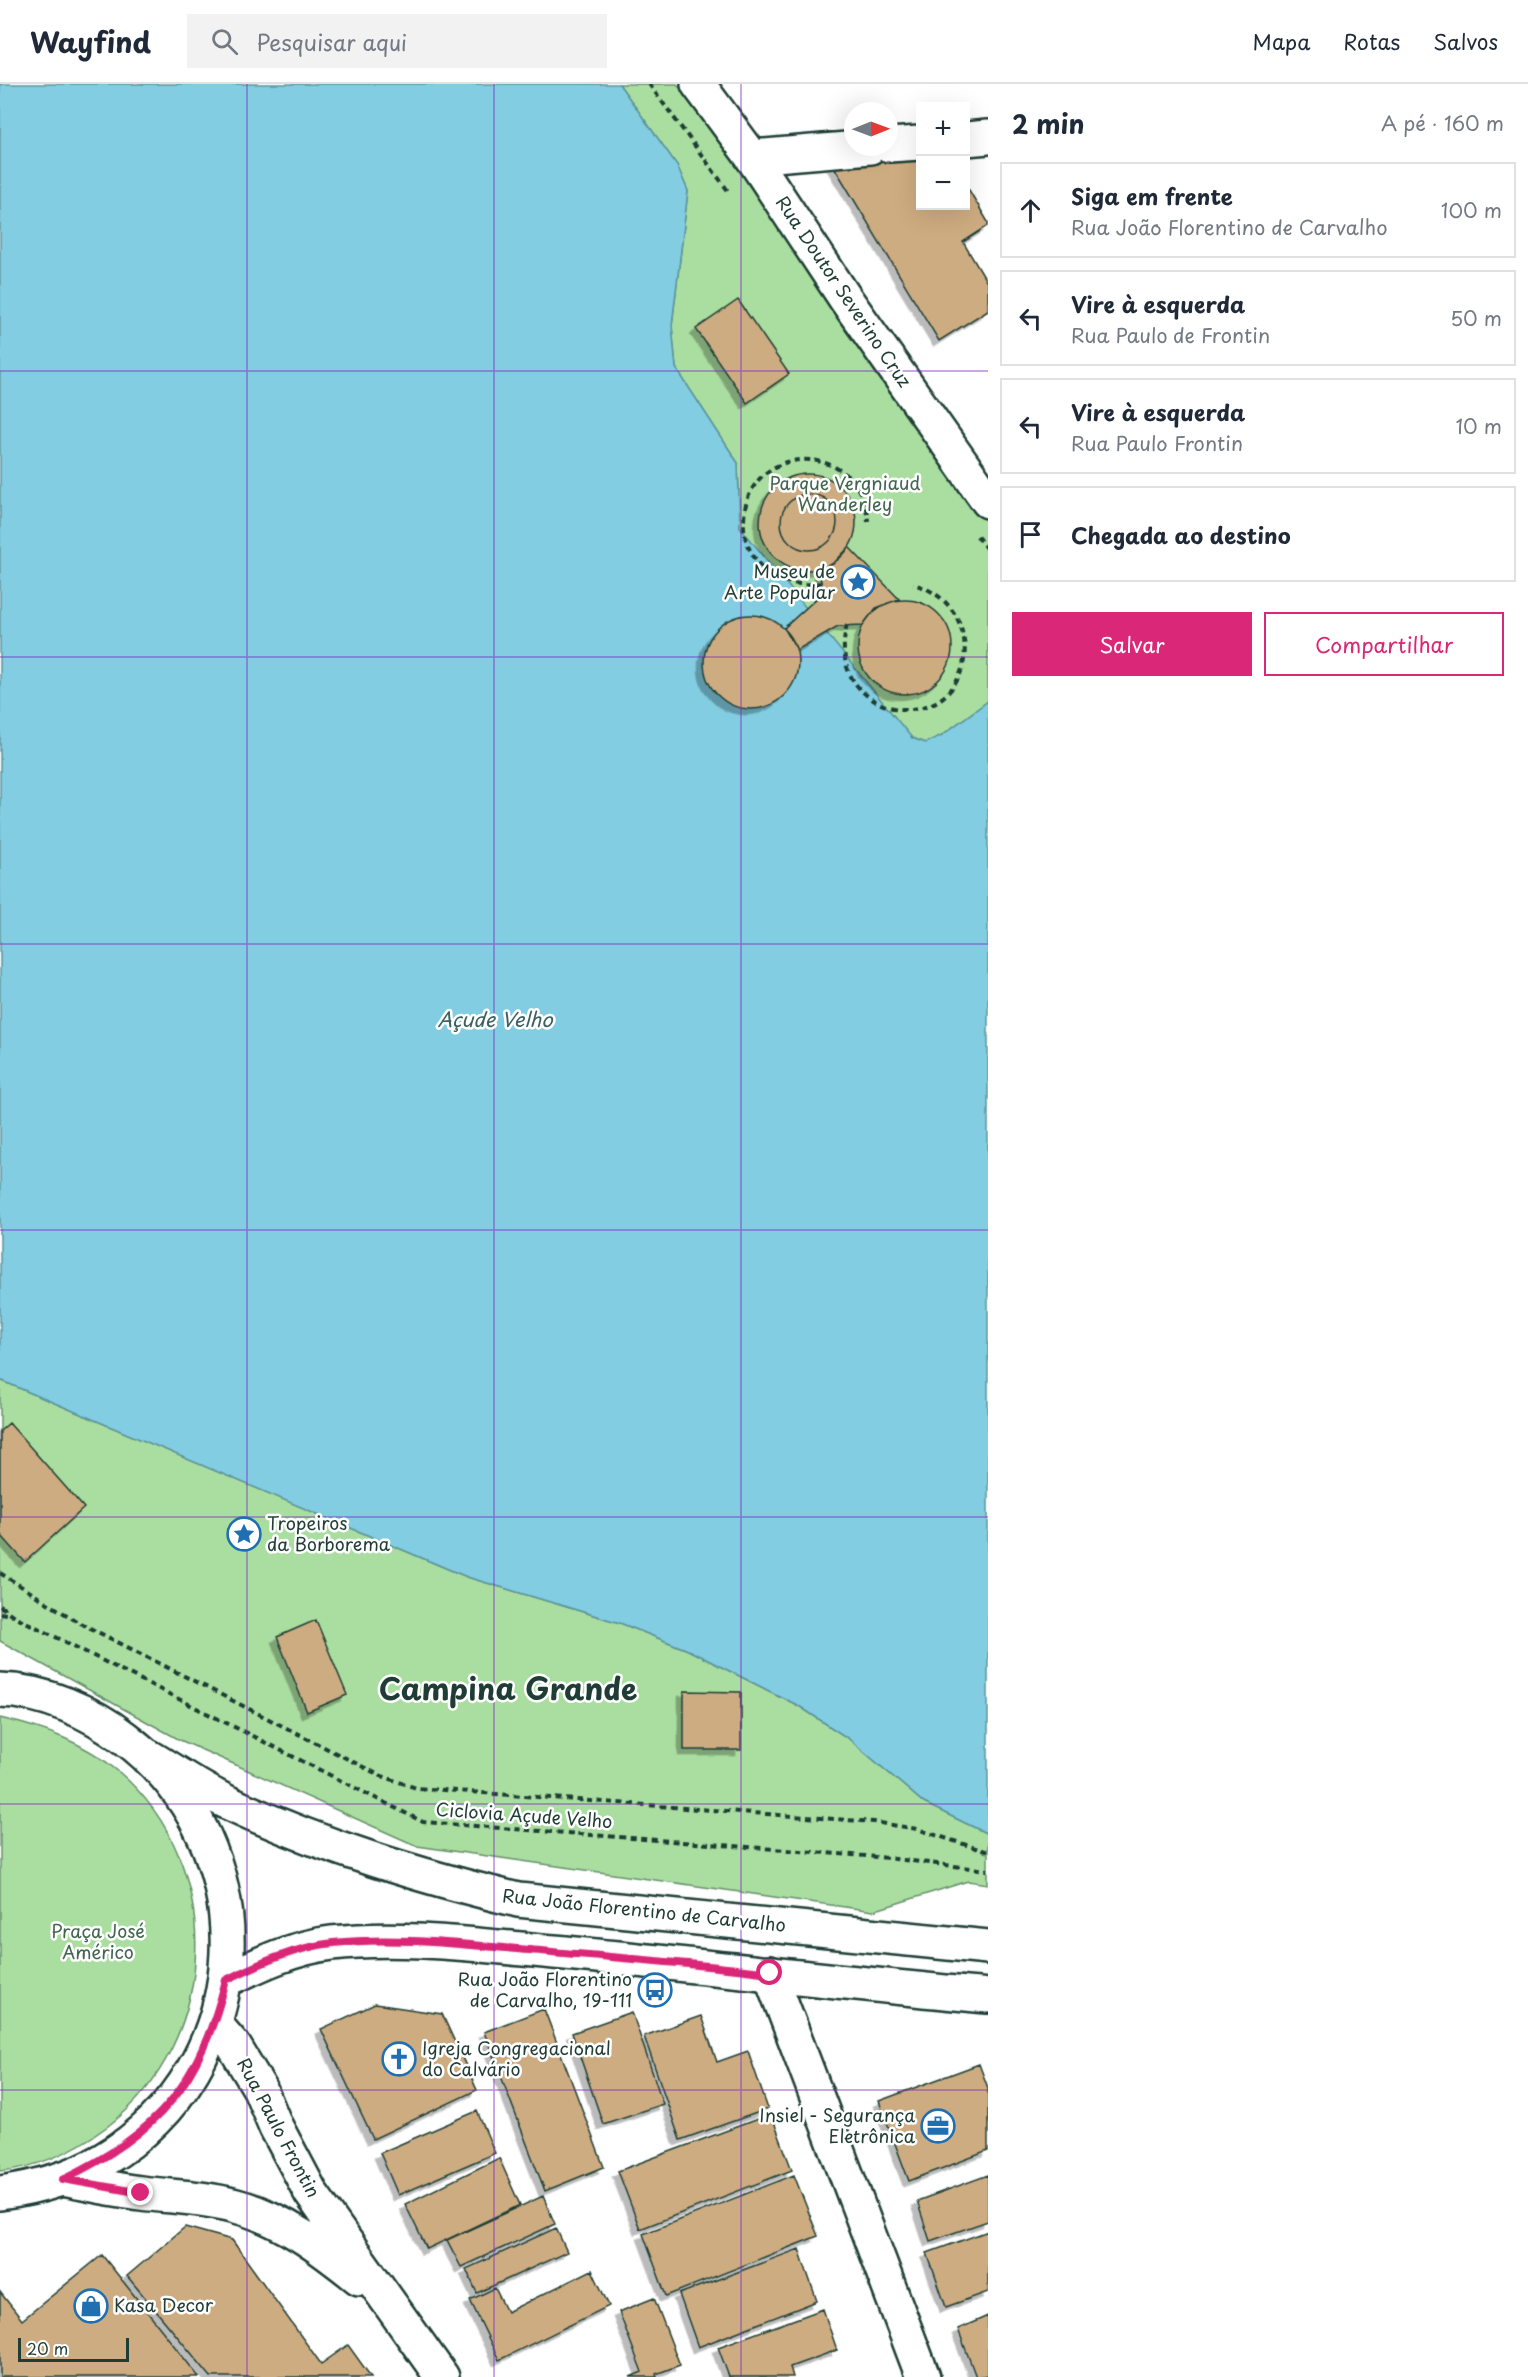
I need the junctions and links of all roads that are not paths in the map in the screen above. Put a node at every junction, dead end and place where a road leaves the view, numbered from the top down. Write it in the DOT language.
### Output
graph roads {
  1 [pos="698,84"];
  2 [pos="988,137"];
  3 [pos="970,139"];
  4 [pos="916,143"];
  5 [pos="898,144"];
  6 [pos="844,149"];
  7 [pos="752,157"];
  8 [pos="988,501"];
  9 [pos="0,1690"];
  10 [pos="148,1756"];
  11 [pos="988,1947"];
  12 [pos="770,1973"];
  13 [pos="226,1980"];
  14 [pos="988,1995"];
  15 [pos="215,2024"];
  16 [pos="63,2179"];
  17 [pos="0,2193"];
  18 [pos="433,2364"];
  19 [pos="923,2377"];
  1 -- 7 [label="main road, Rua Doutor Severino Cruz"];
  2 -- 3 [label="main road"];
  4 -- 5 [label="main road"];
  6 -- 7 [label="main road"];
  7 -- 8 [label="main road, Rua Doutor Severino Cruz"];
  9 -- 10 [label="main road"];
  10 -- 11 [label="main road, Rua João Florentino de Carvalho"];
  10 -- 13 [label="main road"];
  12 -- 13 [label="main road"];
  12 -- 14 [label="main road"];
  12 -- 19 [label="main road"];
  13 -- 15 [label="main road"];
  15 -- 16 [label="main road"];
  15 -- 18 [label="main road, Rua Paulo Frontin"];
  16 -- 17 [label="main road"];
  16 -- 18 [label="main road, Rua Paulo Frontin"];
}
